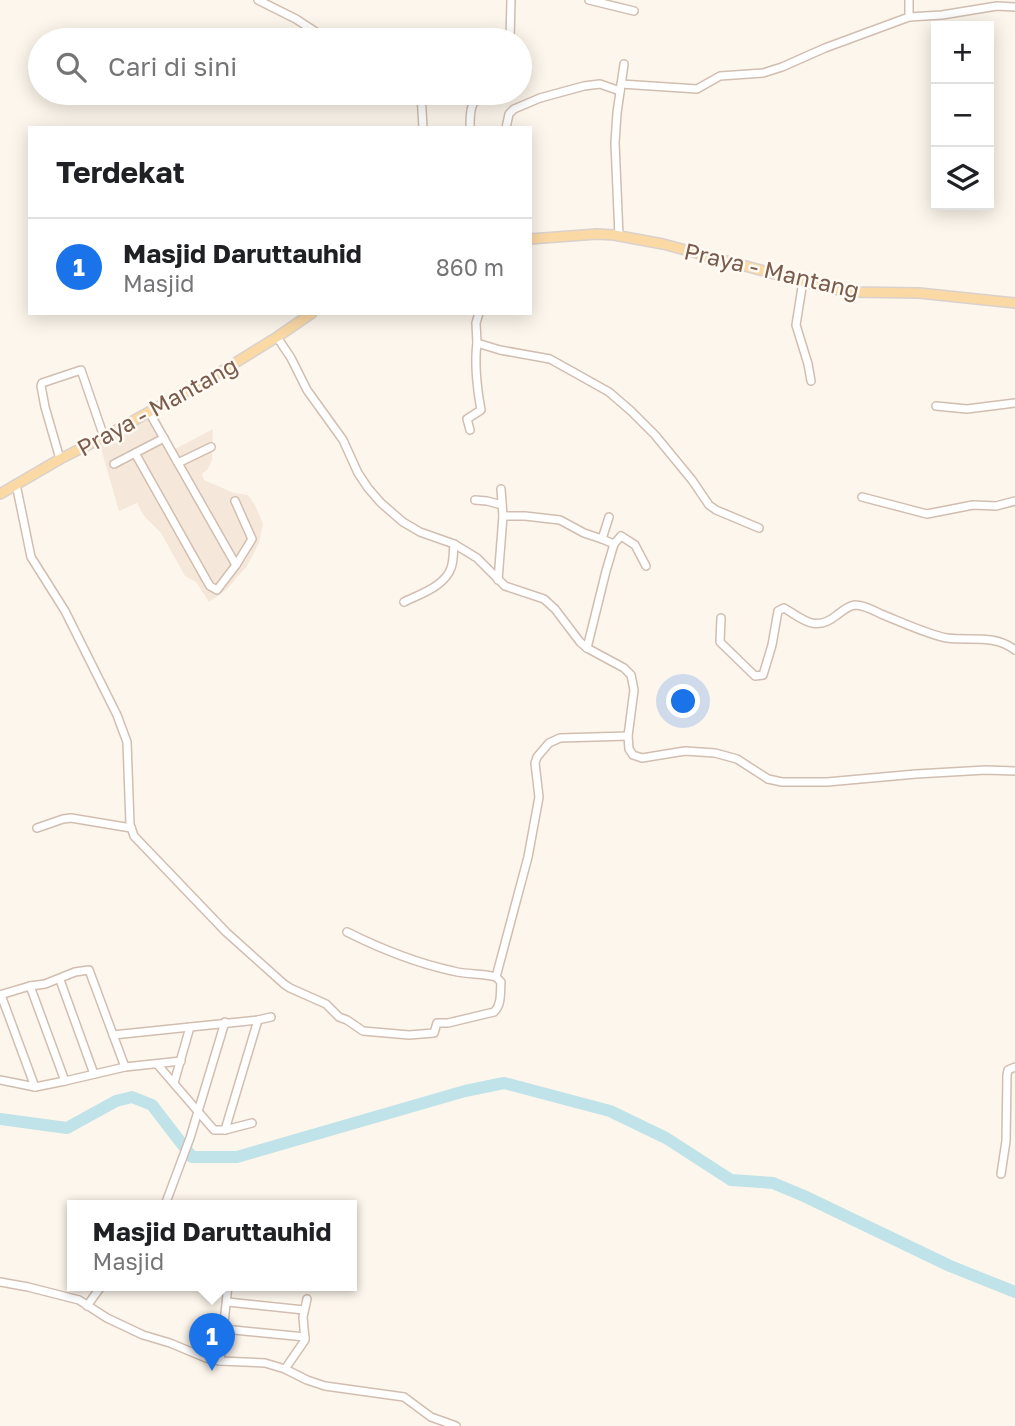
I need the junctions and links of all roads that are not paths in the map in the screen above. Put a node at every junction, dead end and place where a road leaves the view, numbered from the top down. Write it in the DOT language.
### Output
graph roads {
  1 [pos="258,0"];
  2 [pos="511,0"];
  3 [pos="589,0"];
  4 [pos="909,0"];
  5 [pos="1015,7"];
  6 [pos="634,11"];
  7 [pos="909,17"];
  8 [pos="310,28"];
  9 [pos="510,28"];
  10 [pos="624,64"];
  11 [pos="620,88"];
  12 [pos="532,103"];
  13 [pos="422,105"];
  14 [pos="472,105"];
  15 [pos="526,105"];
  16 [pos="423,126"];
  17 [pos="470,126"];
  18 [pos="506,126"];
  19 [pos="620,236"];
  20 [pos="532,239"];
  21 [pos="803,281"];
  22 [pos="1015,303"];
  23 [pos="309,315"];
  24 [pos="478,315"];
  25 [pos="277,337"];
  26 [pos="477,343"];
  27 [pos="811,381"];
  28 [pos="1015,403"];
  29 [pos="936,406"];
  30 [pos="149,412"];
  31 [pos="470,430"];
  32 [pos="104,437"];
  33 [pos="163,438"];
  34 [pos="211,447"];
  35 [pos="135,453"];
  36 [pos="60,459"];
  37 [pos="178,463"];
  38 [pos="114,464"];
  39 [pos="16,484"];
  40 [pos="501,489"];
  41 [pos="0,494"];
  42 [pos="862,497"];
  43 [pos="475,500"];
  44 [pos="235,501"];
  45 [pos="1015,501"];
  46 [pos="502,505"];
  47 [pos="503,516"];
  48 [pos="608,517"];
  49 [pos="759,528"];
  50 [pos="601,539"];
  51 [pos="453,544"];
  52 [pos="614,544"];
  53 [pos="236,565"];
  54 [pos="646,566"];
  55 [pos="498,580"];
  56 [pos="404,602"];
  57 [pos="721,618"];
  58 [pos="587,648"];
  59 [pos="1015,650"];
  60 [pos="628,736"];
  61 [pos="1015,771"];
  62 [pos="37,828"];
  63 [pos="131,828"];
  64 [pos="346,932"];
  65 [pos="496,977"];
  66 [pos="60,980"];
  67 [pos="30,986"];
  68 [pos="0,995"];
  69 [pos="271,1017"];
  70 [pos="258,1020"];
  71 [pos="225,1023"];
  72 [pos="190,1027"];
  73 [pos="113,1035"];
  74 [pos="181,1061"];
  75 [pos="157,1064"];
  76 [pos="124,1067"];
  77 [pos="1015,1067"];
  78 [pos="94,1074"];
  79 [pos="0,1080"];
  80 [pos="65,1081"];
  81 [pos="174,1083"];
  82 [pos="35,1087"];
  83 [pos="197,1109"];
  84 [pos="252,1123"];
  85 [pos="225,1130"];
  86 [pos="1002,1174"];
  87 [pos="167,1200"];
  88 [pos="0,1282"];
  89 [pos="98,1291"];
  90 [pos="228,1291"];
  91 [pos="307,1299"];
  92 [pos="228,1302"];
  93 [pos="88,1306"];
  94 [pos="304,1310"];
  95 [pos="225,1329"];
  96 [pos="305,1336"];
  97 [pos="220,1361"];
  98 [pos="285,1369"];
  99 [pos="456,1426"];
  1 -- 8 [label="street"];
  2 -- 9 [label="street"];
  3 -- 6 [label="street"];
  4 -- 7 [label="street"];
  5 -- 7 [label="street"];
  7 -- 11 [label="street"];
  10 -- 11 [label="street"];
  11 -- 12 [label="street"];
  11 -- 19 [label="street"];
  13 -- 16 [label="street"];
  14 -- 17 [label="street"];
  15 -- 18 [label="street"];
  19 -- 20 [label="main road, Praya - Mantang"];
  19 -- 21 [label="main road, Praya - Mantang"];
  21 -- 22 [label="main road, Praya - Mantang"];
  21 -- 27 [label="street"];
  23 -- 25 [label="main road, Praya - Mantang"];
  24 -- 26 [label="street"];
  25 -- 30 [label="main road, Praya - Mantang"];
  25 -- 51 [label="street"];
  26 -- 31 [label="street"];
  26 -- 49 [label="street"];
  28 -- 29 [label="street"];
  30 -- 32 [label="main road, Praya - Mantang"];
  30 -- 33 [label="street"];
  32 -- 36 [label="main road, Praya - Mantang"];
  32 -- 36 [label="street"];
  33 -- 35 [label="street"];
  33 -- 37 [label="street"];
  34 -- 37 [label="street"];
  35 -- 38 [label="street"];
  35 -- 53 [label="street"];
  36 -- 39 [label="main road, Praya - Mantang"];
  37 -- 53 [label="street"];
  39 -- 41 [label="main road, Praya - Mantang"];
  39 -- 63 [label="street"];
  40 -- 46 [label="street"];
  42 -- 45 [label="street"];
  43 -- 46 [label="street"];
  44 -- 53 [label="street"];
  46 -- 47 [label="street"];
  47 -- 50 [label="street"];
  47 -- 55 [label="street"];
  48 -- 50 [label="street"];
  50 -- 52 [label="street"];
  51 -- 55 [label="street"];
  51 -- 56 [label="street"];
  52 -- 54 [label="street"];
  52 -- 58 [label="street"];
  55 -- 58 [label="street"];
  57 -- 59 [label="street"];
  58 -- 60 [label="street"];
  60 -- 61 [label="street"];
  60 -- 65 [label="street"];
  62 -- 63 [label="street"];
  63 -- 65 [label="street"];
  64 -- 65 [label="street"];
  66 -- 67 [label="street"];
  66 -- 73 [label="street"];
  66 -- 78 [label="street"];
  67 -- 68 [label="street"];
  67 -- 80 [label="street"];
  68 -- 82 [label="street"];
  69 -- 70 [label="street"];
  70 -- 71 [label="street"];
  70 -- 85 [label="street"];
  71 -- 72 [label="street"];
  71 -- 83 [label="street"];
  72 -- 73 [label="street"];
  72 -- 74 [label="street"];
  73 -- 76 [label="street"];
  74 -- 75 [label="street"];
  74 -- 81 [label="street"];
  75 -- 76 [label="street"];
  75 -- 81 [label="street"];
  76 -- 78 [label="street"];
  77 -- 86 [label="street"];
  78 -- 80 [label="street"];
  79 -- 82 [label="street"];
  80 -- 82 [label="street"];
  81 -- 83 [label="street"];
  83 -- 85 [label="street"];
  83 -- 87 [label="street"];
  84 -- 85 [label="street"];
  88 -- 93 [label="street"];
  89 -- 93 [label="street"];
  90 -- 92 [label="street"];
  91 -- 94 [label="street"];
  92 -- 94 [label="street"];
  92 -- 95 [label="street"];
  93 -- 97 [label="street"];
  94 -- 96 [label="street"];
  95 -- 96 [label="street"];
  95 -- 97 [label="street"];
  96 -- 98 [label="street"];
  97 -- 98 [label="street"];
  98 -- 99 [label="street"];
}
